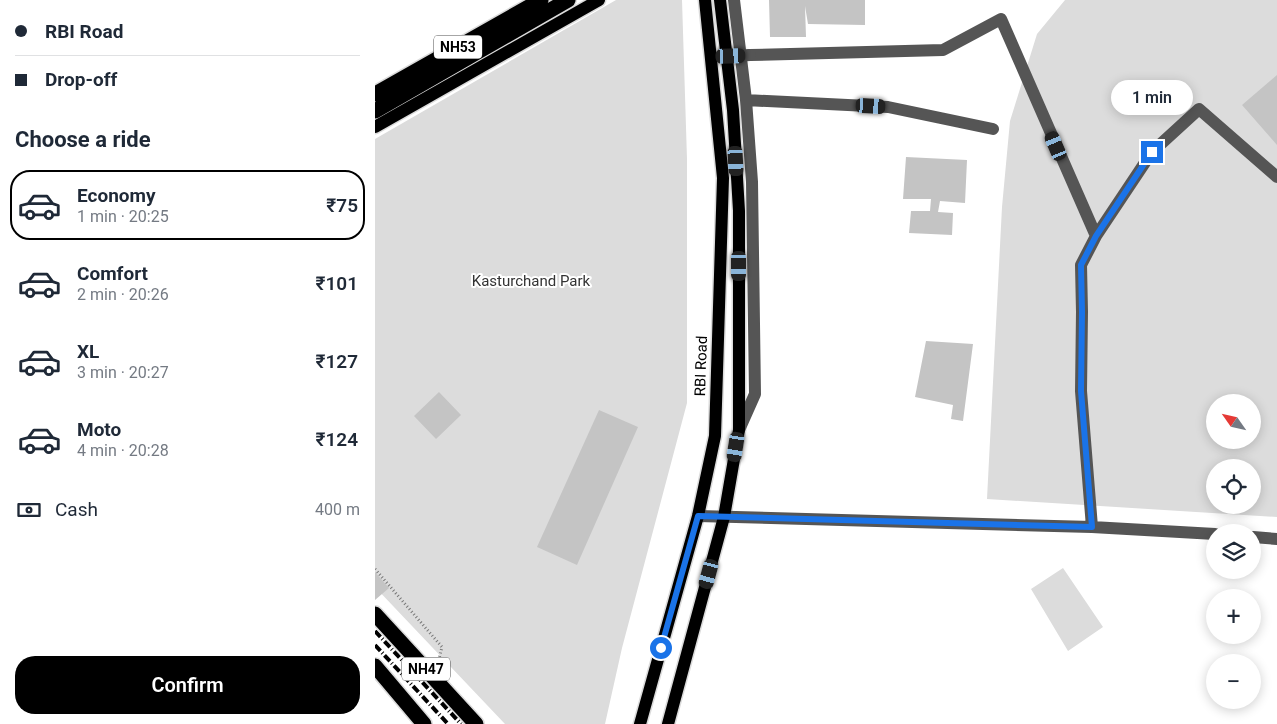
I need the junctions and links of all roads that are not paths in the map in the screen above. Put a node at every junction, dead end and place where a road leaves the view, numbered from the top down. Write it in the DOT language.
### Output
graph roads {
  1 [pos="541,0"];
  2 [pos="568,0"];
  3 [pos="599,0"];
  4 [pos="705,0"];
  5 [pos="720,0"];
  6 [pos="734,0"];
  7 [pos="729,56"];
  8 [pos="375,94"];
  9 [pos="746,100"];
  10 [pos="375,110"];
  11 [pos="375,127"];
  12 [pos="993,129"];
  13 [pos="1277,177"];
  14 [pos="1096,236"];
  15 [pos="739,430"];
  16 [pos="698,516"];
  17 [pos="724,517"];
  18 [pos="1092,527"];
  19 [pos="1206,533"];
  20 [pos="1261,538"];
  21 [pos="1277,539"];
  22 [pos="375,614"];
  23 [pos="375,666"];
  24 [pos="424,724"];
  25 [pos="476,724"];
  26 [pos="640,724"];
  27 [pos="668,724"];
  1 -- 8 [label="highway, NH53"];
  2 -- 10 [label="highway"];
  3 -- 11 [label="main road"];
  4 -- 16 [label="main road, RBI Road"];
  5 -- 7 [label="main road"];
  6 -- 9 [label="street"];
  7 -- 14 [label="street, bridge"];
  7 -- 15 [label="main road"];
  9 -- 12 [label="street"];
  9 -- 15 [label="street"];
  13 -- 14 [label="street"];
  14 -- 18 [label="street"];
  15 -- 17 [label="main road"];
  16 -- 17 [label="street"];
  16 -- 26 [label="main road, RBI Road"];
  17 -- 18 [label="street"];
  17 -- 27 [label="main road"];
  18 -- 19 [label="street"];
  20 -- 21 [label="street"];
  22 -- 25 [label="highway, NH47"];
  23 -- 24 [label="highway, NH47"];
}
